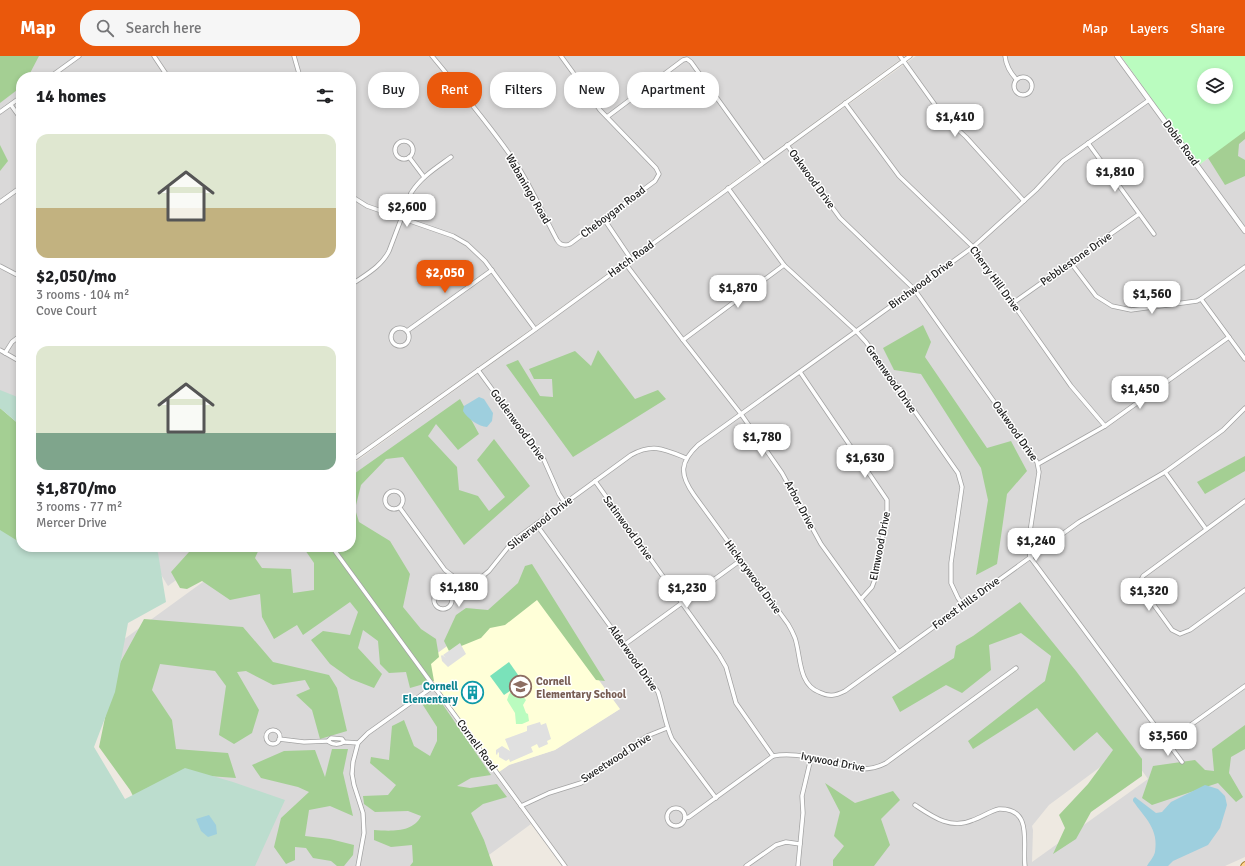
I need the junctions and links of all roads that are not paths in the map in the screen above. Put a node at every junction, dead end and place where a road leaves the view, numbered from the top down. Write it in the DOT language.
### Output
graph roads {
  1 [pos="79,56"];
  2 [pos="154,56"];
  3 [pos="294,56"];
  4 [pos="432,56"];
  5 [pos="561,56"];
  6 [pos="900,56"];
  7 [pos="910,56"];
  8 [pos="1005,56"];
  9 [pos="1117,56"];
  10 [pos="904,61"];
  11 [pos="57,72"];
  12 [pos="165,72"];
  13 [pos="299,72"];
  14 [pos="1016,79"];
  15 [pos="1149,100"];
  16 [pos="16,101"];
  17 [pos="845,103"];
  18 [pos="11,105"];
  19 [pos="0,112"];
  20 [pos="16,112"];
  21 [pos="606,117"];
  22 [pos="1088,143"];
  23 [pos="787,145"];
  24 [pos="409,157"];
  25 [pos="451,157"];
  26 [pos="763,162"];
  27 [pos="424,177"];
  28 [pos="728,188"];
  29 [pos="16,191"];
  30 [pos="356,199"];
  31 [pos="1024,201"];
  32 [pos="0,202"];
  33 [pos="1139,214"];
  34 [pos="402,218"];
  35 [pos="604,219"];
  36 [pos="1245,231"];
  37 [pos="1154,234"];
  38 [pos="564,245"];
  39 [pos="973,246"];
  40 [pos="631,258"];
  41 [pos="626,263"];
  42 [pos="1071,263"];
  43 [pos="784,265"];
  44 [pos="0,266"];
  45 [pos="1245,267"];
  46 [pos="492,270"];
  47 [pos="16,274"];
  48 [pos="356,282"];
  49 [pos="914,289"];
  50 [pos="1201,299"];
  51 [pos="1013,303"];
  52 [pos="535,330"];
  53 [pos="407,331"];
  54 [pos="856,331"];
  55 [pos="1229,337"];
  56 [pos="16,339"];
  57 [pos="683,340"];
  58 [pos="0,350"];
  59 [pos="5,353"];
  60 [pos="16,359"];
  61 [pos="1245,359"];
  62 [pos="478,370"];
  63 [pos="800,372"];
  64 [pos="1245,408"];
  65 [pos="741,414"];
  66 [pos="1105,426"];
  67 [pos="356,457"];
  68 [pos="686,458"];
  69 [pos="1038,464"];
  70 [pos="1165,472"];
  71 [pos="595,481"];
  72 [pos="1245,501"];
  73 [pos="564,503"];
  74 [pos="400,508"];
  75 [pos="536,524"];
  76 [pos="1206,529"];
  77 [pos="336,552"];
  78 [pos="1030,557"];
  79 [pos="741,560"];
  80 [pos="454,577"];
  81 [pos="1245,590"];
  82 [pos="447,592"];
  83 [pos="861,598"];
  84 [pos="682,602"];
  85 [pos="963,605"];
  86 [pos="624,645"];
  87 [pos="899,652"];
  88 [pos="1016,668"];
  89 [pos="434,686"];
  90 [pos="1245,686"];
  91 [pos="823,694"];
  92 [pos="668,728"];
  93 [pos="280,739"];
  94 [pos="1167,742"];
  95 [pos="358,743"];
  96 [pos="773,756"];
  97 [pos="811,758"];
  98 [pos="1182,762"];
  99 [pos="716,798"];
  100 [pos="915,805"];
  101 [pos="521,806"];
  102 [pos="685,818"];
  103 [pos="800,844"];
  104 [pos="358,866"];
  105 [pos="565,866"];
  106 [pos="746,866"];
  107 [pos="798,866"];
  108 [pos="1025,866"];
  1 -- 11 [label="street"];
  2 -- 12 [label="street"];
  3 -- 13 [label="street"];
  4 -- 38 [label="street, Wabaningo Road"];
  5 -- 21 [label="street"];
  6 -- 10 [label="street"];
  7 -- 10 [label="street, Hatch Road"];
  8 -- 14 [label="street"];
  9 -- 15 [label="street, Dobie Road"];
  10 -- 17 [label="street, Hatch Road"];
  10 -- 31 [label="street"];
  14 -- 14 [label="street"];
  15 -- 22 [label="street, Birchwood Drive"];
  15 -- 36 [label="street, Dobie Road"];
  16 -- 18 [label="street"];
  17 -- 23 [label="street, Hatch Road"];
  17 -- 39 [label="street, Cherry Hill Drive"];
  18 -- 19 [label="street"];
  18 -- 20 [label="street"];
  21 -- 26 [label="street"];
  21 -- 35 [label="street, Cheboygan Road"];
  22 -- 31 [label="street, Birchwood Drive"];
  22 -- 33 [label="street"];
  23 -- 26 [label="street, Hatch Road"];
  23 -- 49 [label="street, Oakwood Drive"];
  24 -- 24 [label="street"];
  24 -- 27 [label="street"];
  25 -- 27 [label="street"];
  26 -- 28 [label="street, Hatch Road"];
  27 -- 34 [label="street"];
  28 -- 40 [label="street, Hatch Road"];
  28 -- 43 [label="street, Greenwood Drive"];
  29 -- 32 [label="street"];
  30 -- 34 [label="street"];
  31 -- 39 [label="street, Birchwood Drive"];
  33 -- 37 [label="street"];
  33 -- 42 [label="street, Pebblestone Drive"];
  34 -- 46 [label="street"];
  34 -- 48 [label="street"];
  35 -- 38 [label="street, Cheboygan Road"];
  35 -- 40 [label="street"];
  39 -- 49 [label="street, Birchwood Drive"];
  39 -- 51 [label="street, Cherry Hill Drive"];
  40 -- 41 [label="street, Hatch Road"];
  41 -- 52 [label="street, Hatch Road"];
  41 -- 57 [label="street, Arbor Drive"];
  42 -- 50 [label="street"];
  42 -- 51 [label="street, Pebblestone Drive"];
  43 -- 54 [label="street, Greenwood Drive"];
  43 -- 57 [label="street"];
  44 -- 47 [label="street"];
  45 -- 50 [label="street"];
  46 -- 52 [label="street"];
  46 -- 53 [label="street"];
  49 -- 54 [label="street, Birchwood Drive"];
  49 -- 69 [label="street, Oakwood Drive"];
  50 -- 55 [label="street"];
  51 -- 66 [label="street, Cherry Hill Drive"];
  52 -- 62 [label="street, Hatch Road"];
  53 -- 53 [label="street"];
  54 -- 63 [label="street, Birchwood Drive"];
  54 -- 85 [label="street, Greenwood Drive"];
  55 -- 61 [label="street"];
  55 -- 66 [label="street"];
  56 -- 59 [label="street"];
  57 -- 65 [label="street, Arbor Drive"];
  58 -- 59 [label="street"];
  59 -- 60 [label="street"];
  62 -- 67 [label="street, Hatch Road"];
  62 -- 73 [label="street, Goldenwood Drive"];
  63 -- 65 [label="street, Birchwood Drive"];
  63 -- 83 [label="street, Elmwood Drive"];
  64 -- 70 [label="street, Forest Hills Drive"];
  65 -- 68 [label="street, Birchwood Drive"];
  65 -- 83 [label="street, Arbor Drive"];
  66 -- 69 [label="street"];
  68 -- 71 [label="street, Silverwood Drive"];
  68 -- 79 [label="street, Hickorywood Drive"];
  69 -- 78 [label="street, Oakwood Drive"];
  70 -- 76 [label="street"];
  70 -- 78 [label="street, Forest Hills Drive"];
  71 -- 73 [label="street, Silverwood Drive"];
  71 -- 84 [label="street, Satinwood Drive"];
  72 -- 76 [label="street"];
  73 -- 75 [label="street, Silverwood Drive"];
  74 -- 74 [label="street"];
  74 -- 80 [label="street"];
  75 -- 80 [label="street, Silverwood Drive"];
  75 -- 86 [label="street, Alderwood Drive"];
  76 -- 81 [label="street"];
  77 -- 89 [label="street, Cornell Road"];
  78 -- 85 [label="street, Forest Hills Drive"];
  78 -- 94 [label="street"];
  79 -- 84 [label="street"];
  79 -- 91 [label="street, Hickorywood Drive"];
  80 -- 82 [label="street"];
  82 -- 82 [label="street"];
  83 -- 87 [label="street, Arbor Drive"];
  84 -- 86 [label="street"];
  84 -- 96 [label="street, Satinwood Drive"];
  85 -- 87 [label="street, Forest Hills Drive"];
  86 -- 92 [label="street, Alderwood Drive"];
  87 -- 91 [label="street, Forest Hills Drive"];
  88 -- 97 [label="street, Ivywood Drive"];
  89 -- 95 [label="street"];
  89 -- 101 [label="street, Cornell Road"];
  90 -- 94 [label="street"];
  92 -- 99 [label="street, Alderwood Drive"];
  92 -- 101 [label="street, Sweetwood Drive"];
  93 -- 93 [label="street"];
  93 -- 95 [label="street"];
  94 -- 98 [label="street"];
  95 -- 104 [label="street"];
  96 -- 97 [label="street, Ivywood Drive"];
  96 -- 99 [label="street"];
  97 -- 103 [label="street"];
  99 -- 102 [label="street"];
  100 -- 108 [label="street"];
  101 -- 105 [label="street, Cornell Road"];
  102 -- 102 [label="street"];
  103 -- 106 [label="street"];
  103 -- 107 [label="street"];
}
